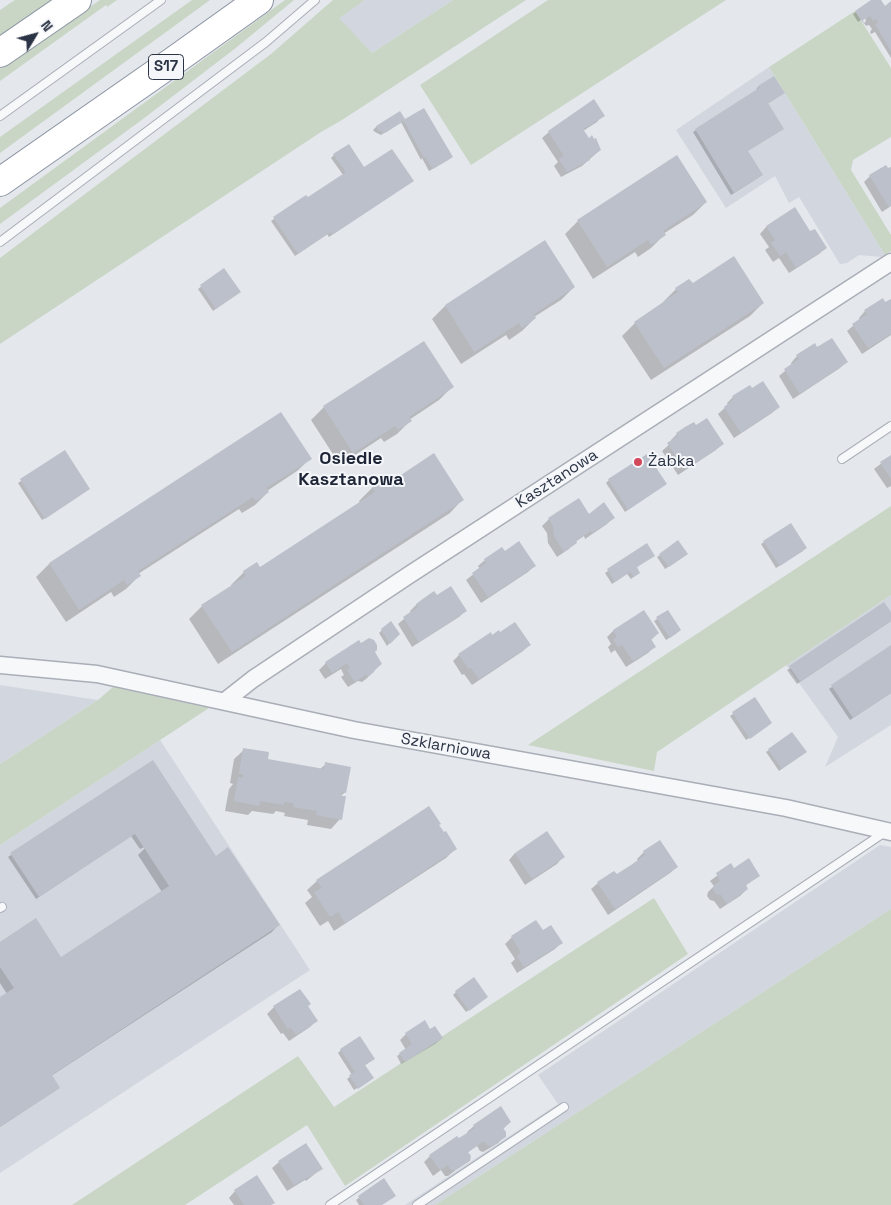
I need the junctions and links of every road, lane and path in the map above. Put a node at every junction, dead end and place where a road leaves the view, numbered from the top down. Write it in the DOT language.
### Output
graph roads {
  1 [pos="76,0"];
  2 [pos="161,0"];
  3 [pos="259,0"];
  4 [pos="315,0"];
  5 [pos="0,53"];
  6 [pos="0,116"];
  7 [pos="0,182"];
  8 [pos="0,242"];
  9 [pos="891,262"];
  10 [pos="891,426"];
  11 [pos="842,459"];
  12 [pos="0,665"];
  13 [pos="225,701"];
  14 [pos="889,832"];
  15 [pos="564,1107"];
  16 [pos="330,1205"];
  17 [pos="417,1205"];
  1 -- 5 [label="highway"];
  2 -- 6 [label="lane"];
  3 -- 7 [label="highway, S17"];
  4 -- 8 [label="lane"];
  9 -- 13 [label="street, Kasztanowa"];
  10 -- 11 [label="lane"];
  12 -- 13 [label="street, Szklarniowa"];
  13 -- 14 [label="street, Szklarniowa"];
  14 -- 16 [label="lane"];
  15 -- 17 [label="lane"];
}
